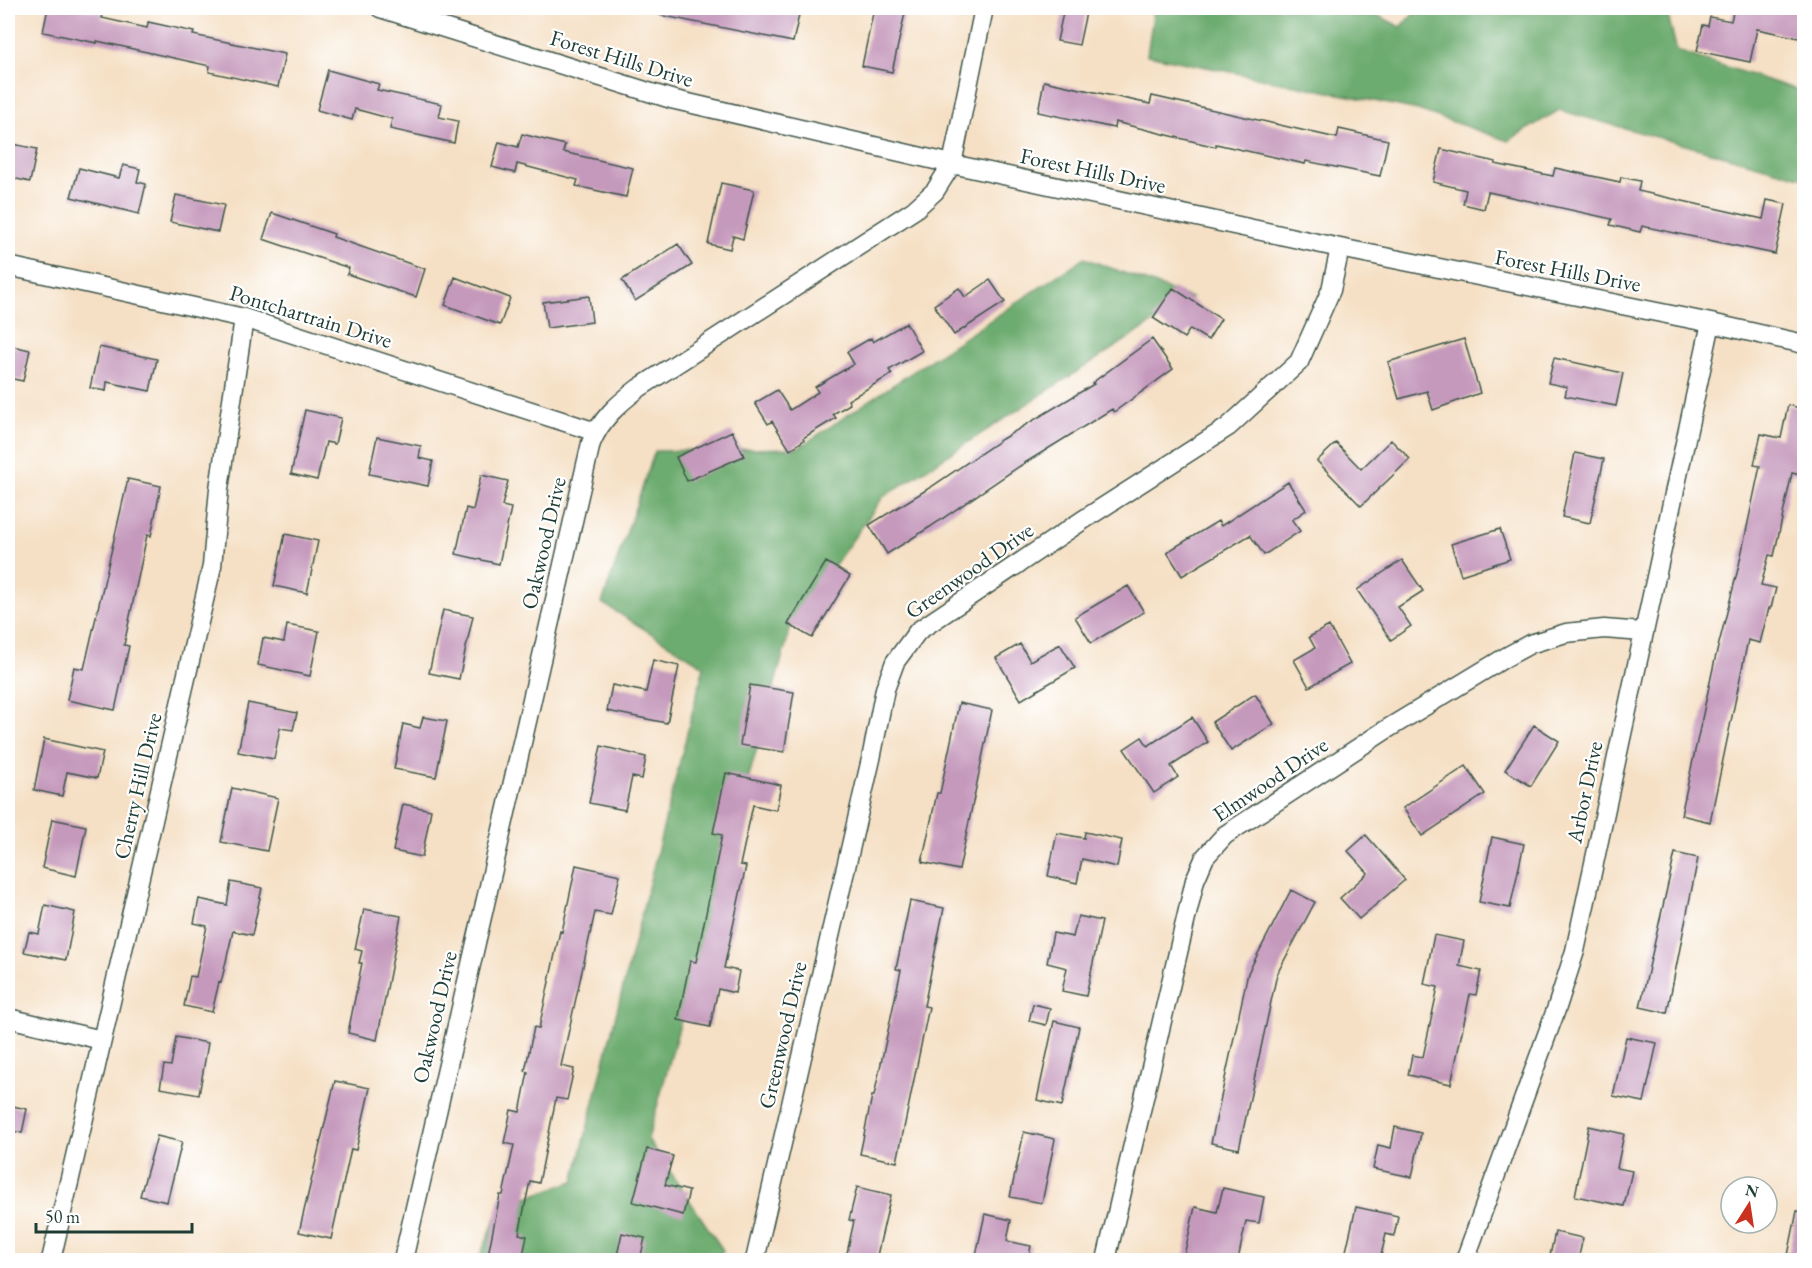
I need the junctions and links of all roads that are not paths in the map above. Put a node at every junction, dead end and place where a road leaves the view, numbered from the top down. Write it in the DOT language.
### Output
graph roads {
  1 [pos="380,8"];
  2 [pos="984,8"];
  3 [pos="952,164"];
  4 [pos="1340,248"];
  5 [pos="8,266"];
  6 [pos="244,318"];
  7 [pos="1711,323"];
  8 [pos="1804,344"];
  9 [pos="596,432"];
  10 [pos="1643,632"];
  11 [pos="8,1018"];
  12 [pos="102,1040"];
  13 [pos="51,1260"];
  14 [pos="403,1260"];
  15 [pos="755,1260"];
  16 [pos="1106,1260"];
  17 [pos="1465,1260"];
  1 -- 3 [label="street, Forest Hills Drive"];
  2 -- 3 [label="street, Oakwood Drive"];
  3 -- 4 [label="street, Forest Hills Drive"];
  3 -- 9 [label="street, Oakwood Drive"];
  4 -- 7 [label="street, Forest Hills Drive"];
  4 -- 15 [label="street, Greenwood Drive"];
  5 -- 6 [label="street, Pontchartrain Drive"];
  6 -- 9 [label="street, Pontchartrain Drive"];
  6 -- 12 [label="street, Cherry Hill Drive"];
  7 -- 8 [label="street, Forest Hills Drive"];
  7 -- 10 [label="street, Arbor Drive"];
  9 -- 14 [label="street, Oakwood Drive"];
  10 -- 16 [label="street, Elmwood Drive"];
  10 -- 17 [label="street, Arbor Drive"];
  11 -- 12 [label="street"];
  12 -- 13 [label="street, Cherry Hill Drive"];
}
